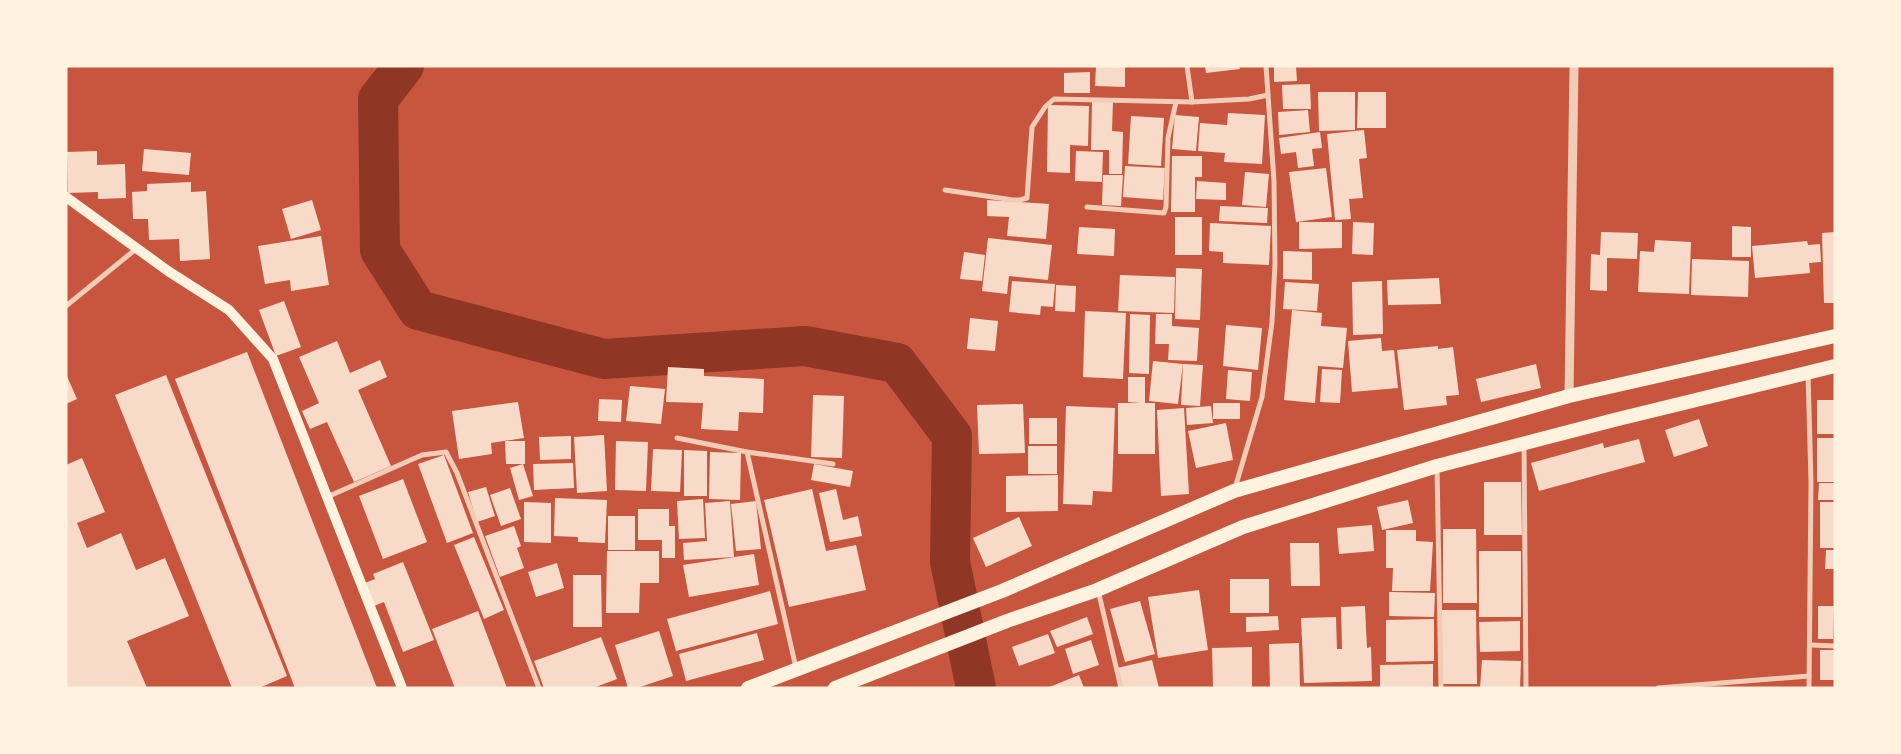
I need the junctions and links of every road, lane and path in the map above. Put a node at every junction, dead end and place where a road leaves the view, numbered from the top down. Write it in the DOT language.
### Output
graph roads {
  1 [pos="1187,66"];
  2 [pos="1266,66"];
  3 [pos="1574,66"];
  4 [pos="1268,95"];
  5 [pos="1176,102"];
  6 [pos="1192,102"];
  7 [pos="945,190"];
  8 [pos="66,198"];
  9 [pos="1088,207"];
  10 [pos="136,248"];
  11 [pos="66,306"];
  12 [pos="1835,336"];
  13 [pos="1835,366"];
  14 [pos="1808,372"];
  15 [pos="1569,396"];
  16 [pos="677,438"];
  17 [pos="1524,444"];
  18 [pos="747,452"];
  19 [pos="833,464"];
  20 [pos="1437,466"];
  21 [pos="1234,491"];
  22 [pos="327,497"];
  23 [pos="1098,590"];
  24 [pos="1810,645"];
  25 [pos="1835,646"];
  26 [pos="796,668"];
  27 [pos="1809,676"];
  28 [pos="402,688"];
  29 [pos="539,688"];
  30 [pos="748,688"];
  31 [pos="835,688"];
  32 [pos="1121,688"];
  33 [pos="1441,688"];
  34 [pos="1526,688"];
  35 [pos="1658,688"];
  36 [pos="1809,688"];
  1 -- 6 [label="street"];
  2 -- 4 [label="street"];
  3 -- 15 [label="street"];
  4 -- 6 [label="street"];
  4 -- 21 [label="street"];
  5 -- 6 [label="street"];
  5 -- 7 [label="street"];
  5 -- 9 [label="street"];
  8 -- 10 [label="main road"];
  10 -- 11 [label="street"];
  10 -- 22 [label="main road"];
  12 -- 15 [label="highway"];
  13 -- 14 [label="highway"];
  14 -- 17 [label="highway"];
  14 -- 24 [label="street"];
  15 -- 21 [label="highway"];
  16 -- 18 [label="street"];
  17 -- 20 [label="highway"];
  17 -- 34 [label="street"];
  18 -- 19 [label="street"];
  18 -- 26 [label="street"];
  20 -- 23 [label="highway"];
  20 -- 33 [label="street"];
  21 -- 26 [label="highway"];
  22 -- 28 [label="main road"];
  22 -- 29 [label="street"];
  23 -- 31 [label="highway"];
  23 -- 32 [label="street"];
  24 -- 25 [label="street"];
  24 -- 27 [label="street"];
  26 -- 30 [label="highway"];
  27 -- 35 [label="street"];
  27 -- 36 [label="street"];
}
